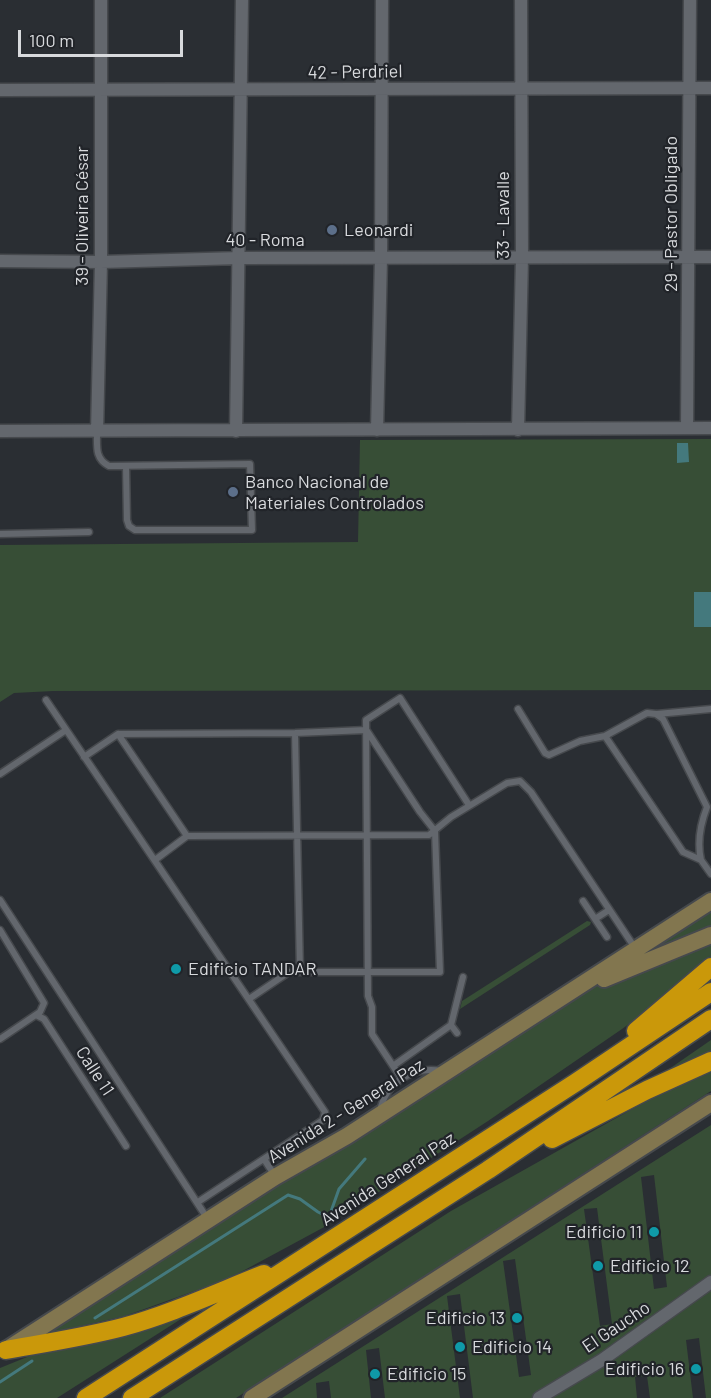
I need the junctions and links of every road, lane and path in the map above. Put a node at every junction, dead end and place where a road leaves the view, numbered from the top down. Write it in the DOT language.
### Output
graph roads {
  1 [pos="101,0"];
  2 [pos="242,0"];
  3 [pos="382,0"];
  4 [pos="521,0"];
  5 [pos="690,0"];
  6 [pos="690,88"];
  7 [pos="711,88"];
  8 [pos="380,89"];
  9 [pos="521,89"];
  10 [pos="0,90"];
  11 [pos="100,90"];
  12 [pos="242,91"];
  13 [pos="690,257"];
  14 [pos="711,257"];
  15 [pos="240,258"];
  16 [pos="381,258"];
  17 [pos="522,258"];
  18 [pos="0,261"];
  19 [pos="101,262"];
  20 [pos="687,428"];
  21 [pos="711,428"];
  22 [pos="377,430"];
  23 [pos="518,430"];
  24 [pos="0,431"];
  25 [pos="236,431"];
  26 [pos="98,432"];
  27 [pos="126,466"];
  28 [pos="89,532"];
  29 [pos="0,534"];
  30 [pos="46,700"];
  31 [pos="518,709"];
  32 [pos="711,709"];
  33 [pos="656,714"];
  34 [pos="66,730"];
  35 [pos="366,730"];
  36 [pos="295,733"];
  37 [pos="118,734"];
  38 [pos="605,736"];
  39 [pos="84,757"];
  40 [pos="0,774"];
  41 [pos="469,805"];
  42 [pos="435,831"];
  43 [pos="296,835"];
  44 [pos="367,835"];
  45 [pos="187,836"];
  46 [pos="155,860"];
  47 [pos="701,860"];
  48 [pos="711,874"];
  49 [pos="0,900"];
  50 [pos="583,901"];
  51 [pos="711,901"];
  52 [pos="609,909"];
  53 [pos="595,919"];
  54 [pos="0,930"];
  55 [pos="711,935"];
  56 [pos="607,937"];
  57 [pos="636,949"];
  58 [pos="711,967"];
  59 [pos="300,972"];
  60 [pos="368,972"];
  61 [pos="463,977"];
  62 [pos="711,992"];
  63 [pos="562,996"];
  64 [pos="249,999"];
  65 [pos="36,1015"];
  66 [pos="711,1019"];
  67 [pos="452,1025"];
  68 [pos="457,1033"];
  69 [pos="0,1039"];
  70 [pos="711,1061"];
  71 [pos="393,1066"];
  72 [pos="446,1072"];
  73 [pos="401,1078"];
  74 [pos="575,1083"];
  75 [pos="711,1103"];
  76 [pos="378,1116"];
  77 [pos="126,1146"];
  78 [pos="264,1159"];
  79 [pos="488,1170"];
  80 [pos="275,1177"];
  81 [pos="198,1202"];
  82 [pos="208,1220"];
  83 [pos="305,1257"];
  84 [pos="711,1282"];
  85 [pos="3,1352"];
  86 [pos="86,1398"];
  87 [pos="132,1398"];
  88 [pos="252,1398"];
  89 [pos="539,1398"];
  1 -- 11 [label="street, 39 - Oliveira César"];
  2 -- 12 [label="street"];
  3 -- 8 [label="street"];
  4 -- 9 [label="street, 33 - Lavalle"];
  5 -- 6 [label="street, 29 - Pastor Obligado"];
  6 -- 7 [label="street, 42 - Perdriel"];
  6 -- 9 [label="street, 42 - Perdriel"];
  6 -- 13 [label="street, 29 - Pastor Obligado"];
  8 -- 9 [label="street, 42 - Perdriel"];
  8 -- 12 [label="street, 42 - Perdriel"];
  8 -- 16 [label="street"];
  9 -- 17 [label="street, 33 - Lavalle"];
  10 -- 11 [label="street, 42 - Perdriel"];
  11 -- 12 [label="street, 42 - Perdriel"];
  11 -- 19 [label="street, 39 - Oliveira César"];
  12 -- 15 [label="street"];
  13 -- 14 [label="street, 40 - Roma"];
  13 -- 17 [label="street, 40 - Roma"];
  13 -- 20 [label="street, 29 - Pastor Obligado"];
  15 -- 16 [label="street, 40 - Roma"];
  15 -- 19 [label="street, 40 - Roma"];
  15 -- 25 [label="street"];
  16 -- 17 [label="street, 40 - Roma"];
  16 -- 22 [label="street"];
  17 -- 23 [label="street, 33 - Lavalle"];
  18 -- 19 [label="street, 40 - Roma"];
  19 -- 26 [label="street, 39 - Oliveira César"];
  20 -- 21 [label="street"];
  20 -- 23 [label="street"];
  22 -- 23 [label="street"];
  22 -- 25 [label="street"];
  24 -- 26 [label="street"];
  25 -- 26 [label="street"];
  26 -- 27 [label="lane"];
  27 -- 27 [label="lane"];
  28 -- 29 [label="lane"];
  30 -- 34 [label="lane"];
  31 -- 38 [label="lane"];
  32 -- 33 [label="lane"];
  33 -- 38 [label="lane"];
  33 -- 47 [label="lane"];
  34 -- 39 [label="lane"];
  34 -- 40 [label="lane"];
  35 -- 36 [label="lane"];
  35 -- 41 [label="lane"];
  35 -- 42 [label="lane"];
  35 -- 44 [label="lane"];
  36 -- 37 [label="lane"];
  36 -- 43 [label="lane"];
  37 -- 39 [label="lane"];
  37 -- 45 [label="lane"];
  38 -- 47 [label="lane"];
  39 -- 46 [label="lane"];
  41 -- 42 [label="lane"];
  41 -- 52 [label="lane"];
  42 -- 44 [label="lane"];
  42 -- 60 [label="lane"];
  43 -- 44 [label="lane"];
  43 -- 45 [label="lane"];
  43 -- 59 [label="lane"];
  44 -- 60 [label="lane"];
  45 -- 46 [label="lane"];
  46 -- 64 [label="lane"];
  47 -- 48 [label="lane"];
  49 -- 81 [label="lane"];
  50 -- 53 [label="lane"];
  51 -- 57 [label="street, Avenida 2 - General Paz"];
  52 -- 53 [label="lane"];
  52 -- 57 [label="lane"];
  53 -- 56 [label="lane"];
  54 -- 65 [label="lane"];
  55 -- 63 [label="street"];
  57 -- 63 [label="street, Avenida 2 - General Paz"];
  58 -- 74 [label="highway"];
  59 -- 60 [label="lane"];
  59 -- 64 [label="lane"];
  60 -- 71 [label="lane"];
  61 -- 67 [label="lane"];
  62 -- 74 [label="highway, Avenida General Paz"];
  63 -- 72 [label="street, Avenida 2 - General Paz"];
  64 -- 78 [label="lane"];
  65 -- 69 [label="lane"];
  65 -- 77 [label="lane, Calle 11"];
  66 -- 79 [label="highway"];
  67 -- 68 [label="lane"];
  67 -- 71 [label="lane"];
  70 -- 79 [label="highway"];
  71 -- 73 [label="lane"];
  72 -- 73 [label="lane"];
  72 -- 76 [label="street, Avenida 2 - General Paz"];
  73 -- 76 [label="lane"];
  74 -- 83 [label="highway, Avenida General Paz"];
  75 -- 88 [label="street"];
  76 -- 80 [label="street, Avenida 2 - General Paz"];
  78 -- 80 [label="lane"];
  78 -- 81 [label="lane"];
  79 -- 87 [label="highway"];
  80 -- 82 [label="street, Avenida 2 - General Paz"];
  81 -- 82 [label="lane"];
  82 -- 85 [label="street, Avenida 2 - General Paz"];
  83 -- 85 [label="highway"];
  83 -- 86 [label="highway, Avenida General Paz"];
  84 -- 89 [label="street, El Gaucho"];
}
